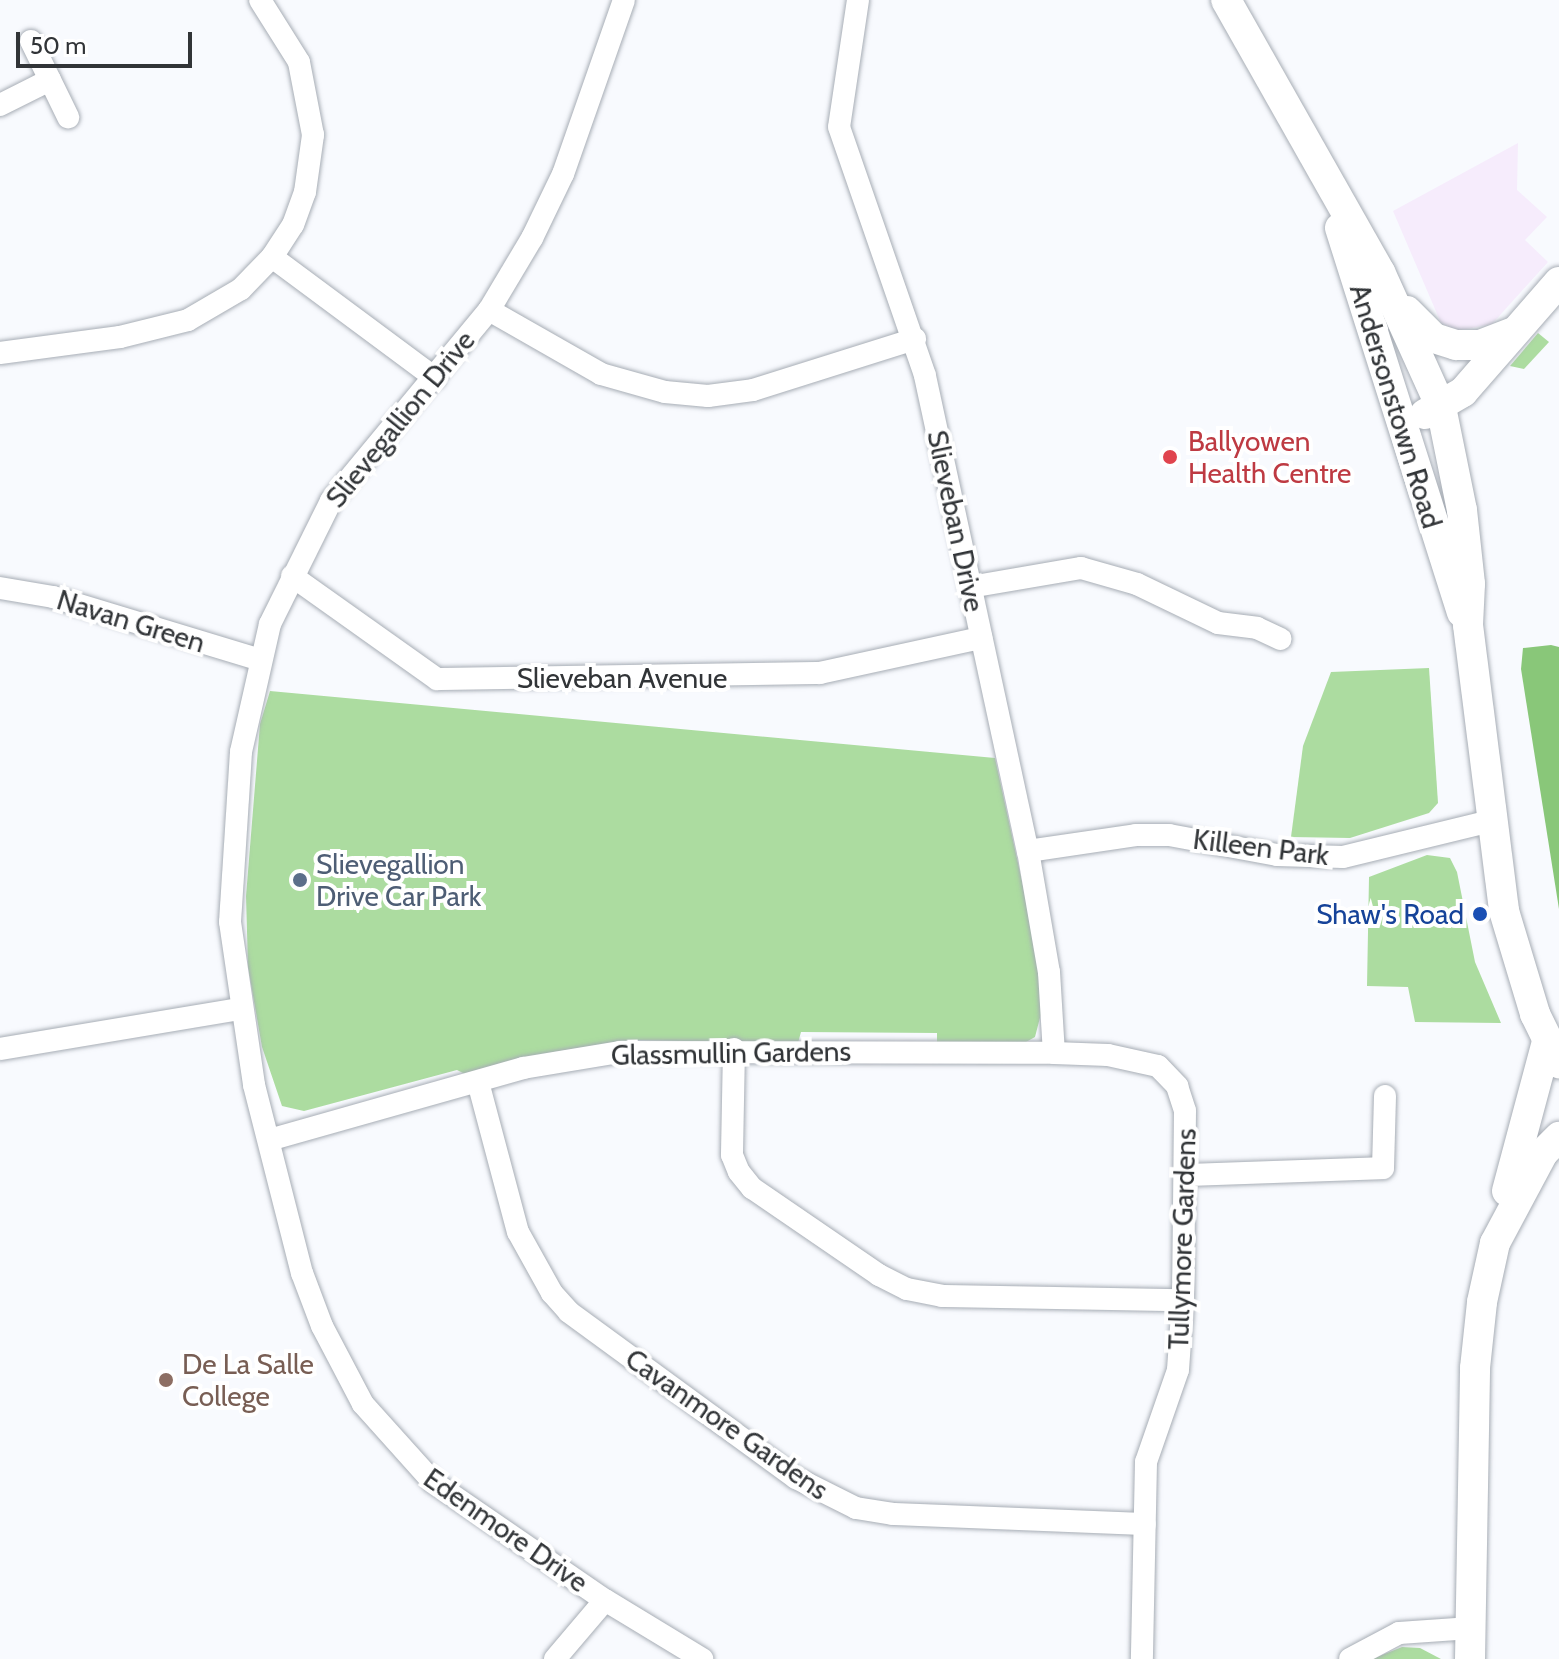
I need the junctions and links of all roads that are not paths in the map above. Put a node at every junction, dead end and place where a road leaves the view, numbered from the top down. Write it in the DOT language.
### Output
graph roads {
  1 [pos="260,0"];
  2 [pos="624,0"];
  3 [pos="858,0"];
  4 [pos="1226,0"];
  5 [pos="31,41"];
  6 [pos="50,80"];
  7 [pos="0,105"];
  8 [pos="68,117"];
  9 [pos="1328,186"];
  10 [pos="272,257"];
  11 [pos="1559,282"];
  12 [pos="1389,292"];
  13 [pos="489,310"];
  14 [pos="1522,327"];
  15 [pos="915,339"];
  16 [pos="0,353"];
  17 [pos="435,378"];
  18 [pos="1441,407"];
  19 [pos="1404,422"];
  20 [pos="292,576"];
  21 [pos="970,587"];
  22 [pos="0,588"];
  23 [pos="1468,625"];
  24 [pos="981,638"];
  25 [pos="1281,639"];
  26 [pos="261,660"];
  27 [pos="1491,821"];
  28 [pos="1028,851"];
  29 [pos="240,1009"];
  30 [pos="0,1049"];
  31 [pos="734,1049"];
  32 [pos="1553,1052"];
  33 [pos="1054,1053"];
  34 [pos="1108,1055"];
  35 [pos="478,1082"];
  36 [pos="1385,1096"];
  37 [pos="1559,1137"];
  38 [pos="269,1140"];
  39 [pos="1559,1172"];
  40 [pos="1185,1175"];
  41 [pos="1530,1182"];
  42 [pos="1495,1243"];
  43 [pos="1183,1300"];
  44 [pos="1145,1524"];
  45 [pos="605,1600"];
  46 [pos="1471,1628"];
  47 [pos="555,1659"];
  48 [pos="702,1659"];
  49 [pos="1142,1659"];
  50 [pos="1350,1659"];
  51 [pos="1470,1659"];
  1 -- 10 [label="street"];
  2 -- 13 [label="street, Slievegallion Drive"];
  3 -- 15 [label="street, Slieveban Drive"];
  4 -- 9 [label="main road, Andersonstown Road"];
  5 -- 6 [label="street"];
  6 -- 7 [label="street"];
  6 -- 8 [label="street"];
  9 -- 12 [label="main road, Andersonstown Road"];
  9 -- 19 [label="main road, Andersonstown Road"];
  10 -- 16 [label="street"];
  10 -- 17 [label="street"];
  11 -- 14 [label="main road"];
  12 -- 14 [label="main road"];
  12 -- 18 [label="main road, Andersonstown Road"];
  13 -- 15 [label="street"];
  13 -- 17 [label="street, Slievegallion Drive"];
  14 -- 18 [label="main road"];
  15 -- 21 [label="street, Slieveban Drive"];
  17 -- 20 [label="street, Slievegallion Drive"];
  18 -- 19 [label="main road"];
  18 -- 23 [label="main road, Andersonstown Road"];
  19 -- 23 [label="main road, Andersonstown Road"];
  20 -- 24 [label="street, Slieveban Avenue"];
  20 -- 26 [label="street, Slievegallion Drive"];
  21 -- 24 [label="street, Slieveban Drive"];
  21 -- 25 [label="street"];
  22 -- 26 [label="street, Navan Green"];
  23 -- 27 [label="main road, Andersonstown Road"];
  24 -- 28 [label="street, Slieveban Drive"];
  26 -- 29 [label="street, Slievegallion Drive"];
  27 -- 28 [label="street, Killeen Park"];
  27 -- 32 [label="main road, Andersonstown Road"];
  28 -- 33 [label="street, Slieveban Drive"];
  29 -- 30 [label="street"];
  29 -- 38 [label="street, Slievegallion Drive"];
  31 -- 33 [label="street, Glassmullin Gardens"];
  31 -- 35 [label="street, Glassmullin Gardens"];
  31 -- 43 [label="street"];
  32 -- 42 [label="main road"];
  33 -- 34 [label="street, Glassmullin Gardens"];
  34 -- 40 [label="street, Tullymore Gardens"];
  35 -- 38 [label="street, Glassmullin Gardens"];
  35 -- 44 [label="street, Cavanmore Gardens"];
  36 -- 40 [label="street"];
  37 -- 41 [label="main road"];
  38 -- 45 [label="street, Edenmore Drive"];
  39 -- 41 [label="main road"];
  40 -- 43 [label="street, Tullymore Gardens"];
  41 -- 42 [label="main road"];
  42 -- 46 [label="main road"];
  43 -- 44 [label="street, Tullymore Gardens"];
  44 -- 49 [label="street, Tullymore Gardens"];
  45 -- 47 [label="street"];
  45 -- 48 [label="street, Edenmore Drive"];
  46 -- 50 [label="street"];
  46 -- 51 [label="main road"];
}
